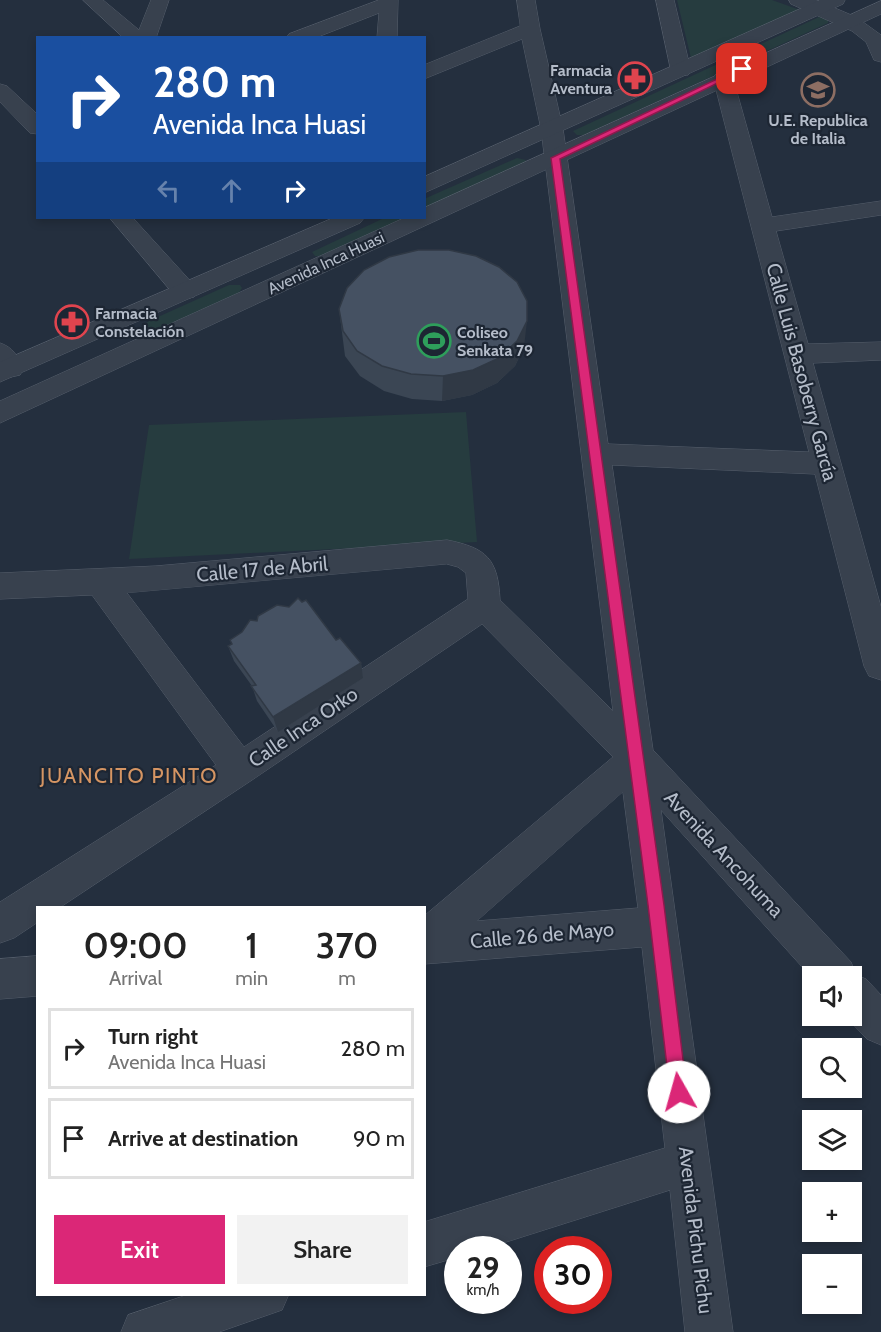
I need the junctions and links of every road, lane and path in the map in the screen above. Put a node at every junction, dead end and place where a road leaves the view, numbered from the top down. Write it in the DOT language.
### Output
graph roads {
  1 [pos="92,0"];
  2 [pos="160,0"];
  3 [pos="526,0"];
  4 [pos="665,0"];
  5 [pos="798,0"];
  6 [pos="388,2"];
  7 [pos="828,4"];
  8 [pos="881,7"];
  9 [pos="850,22"];
  10 [pos="530,29"];
  11 [pos="134,36"];
  12 [pos="147,36"];
  13 [pos="301,36"];
  14 [pos="387,36"];
  15 [pos="879,44"];
  16 [pos="681,71"];
  17 [pos="426,72"];
  18 [pos="723,78"];
  19 [pos="2,95"];
  20 [pos="36,126"];
  21 [pos="554,143"];
  22 [pos="426,185"];
  23 [pos="881,208"];
  24 [pos="426,209"];
  25 [pos="122,219"];
  26 [pos="350,219"];
  27 [pos="407,219"];
  28 [pos="763,226"];
  29 [pos="262,257"];
  30 [pos="289,280"];
  31 [pos="185,291"];
  32 [pos="85,335"];
  33 [pos="881,351"];
  34 [pos="797,354"];
  35 [pos="4,364"];
  36 [pos="107,364"];
  37 [pos="0,413"];
  38 [pos="596,454"];
  39 [pos="826,464"];
  40 [pos="868,575"];
  41 [pos="100,581"];
  42 [pos="0,586"];
  43 [pos="484,605"];
  44 [pos="881,666"];
  45 [pos="637,758"];
  46 [pos="240,770"];
  47 [pos="0,924"];
  48 [pos="659,926"];
  49 [pos="426,941"];
  50 [pos="426,943"];
  51 [pos="828,966"];
  52 [pos="36,976"];
  53 [pos="0,979"];
  54 [pos="862,1004"];
  55 [pos="881,1025"];
  56 [pos="687,1163"];
  57 [pos="426,1244"];
  58 [pos="260,1296"];
  59 [pos="146,1332"];
  60 [pos="709,1332"];
  1 -- 11 [label="street"];
  2 -- 12 [label="street"];
  3 -- 10 [label="street, Avenida Pichu Pichu"];
  4 -- 16 [label="street"];
  5 -- 7 [label="street"];
  6 -- 13 [label="street"];
  6 -- 14 [label="street"];
  7 -- 9 [label="street"];
  7 -- 16 [label="street, Avenida Inca Huasi"];
  8 -- 9 [label="street, Avenida Inca Huasi"];
  9 -- 15 [label="street"];
  9 -- 18 [label="street, Avenida Inca Huasi"];
  10 -- 17 [label="street"];
  10 -- 21 [label="street, Avenida Pichu Pichu"];
  16 -- 21 [label="street, Avenida Inca Huasi"];
  18 -- 21 [label="street, Avenida Inca Huasi"];
  18 -- 28 [label="street, Calle Luis Basoberry García"];
  19 -- 20 [label="street"];
  21 -- 22 [label="street, Avenida Inca Huasi"];
  21 -- 24 [label="street, Avenida Inca Huasi"];
  21 -- 38 [label="street, Avenida Pichu Pichu"];
  23 -- 28 [label="street"];
  25 -- 31 [label="street"];
  26 -- 29 [label="street, Avenida Inca Huasi"];
  27 -- 30 [label="street, Avenida Inca Huasi"];
  28 -- 34 [label="street, Calle Luis Basoberry García"];
  29 -- 30 [label="street"];
  29 -- 31 [label="street, Avenida Inca Huasi"];
  30 -- 36 [label="street, Avenida Inca Huasi"];
  31 -- 32 [label="street, Avenida Inca Huasi"];
  32 -- 35 [label="street, Avenida Inca Huasi"];
  32 -- 36 [label="street"];
  33 -- 34 [label="street"];
  34 -- 39 [label="street, Calle Luis Basoberry García"];
  36 -- 37 [label="street, Avenida Inca Huasi"];
  38 -- 39 [label="street"];
  38 -- 45 [label="street, Avenida Pichu Pichu"];
  39 -- 40 [label="street, Calle Luis Basoberry García"];
  40 -- 44 [label="street, Calle Luis Basoberry García"];
  41 -- 42 [label="street, Calle 17 de Abril"];
  41 -- 43 [label="street, Calle 17 de Abril"];
  41 -- 46 [label="street"];
  43 -- 45 [label="street, Avenida Ancohuma"];
  43 -- 46 [label="street, Calle Inca Orko"];
  45 -- 48 [label="street, Avenida Pichu Pichu"];
  45 -- 49 [label="street"];
  45 -- 51 [label="street, Avenida Ancohuma"];
  46 -- 47 [label="street, Calle Inca Orko"];
  48 -- 50 [label="street, Calle 26 de Mayo"];
  48 -- 56 [label="street, Avenida Pichu Pichu"];
  52 -- 53 [label="street"];
  54 -- 55 [label="street"];
  56 -- 57 [label="street"];
  56 -- 60 [label="street, Avenida Pichu Pichu"];
  58 -- 59 [label="street"];
}
